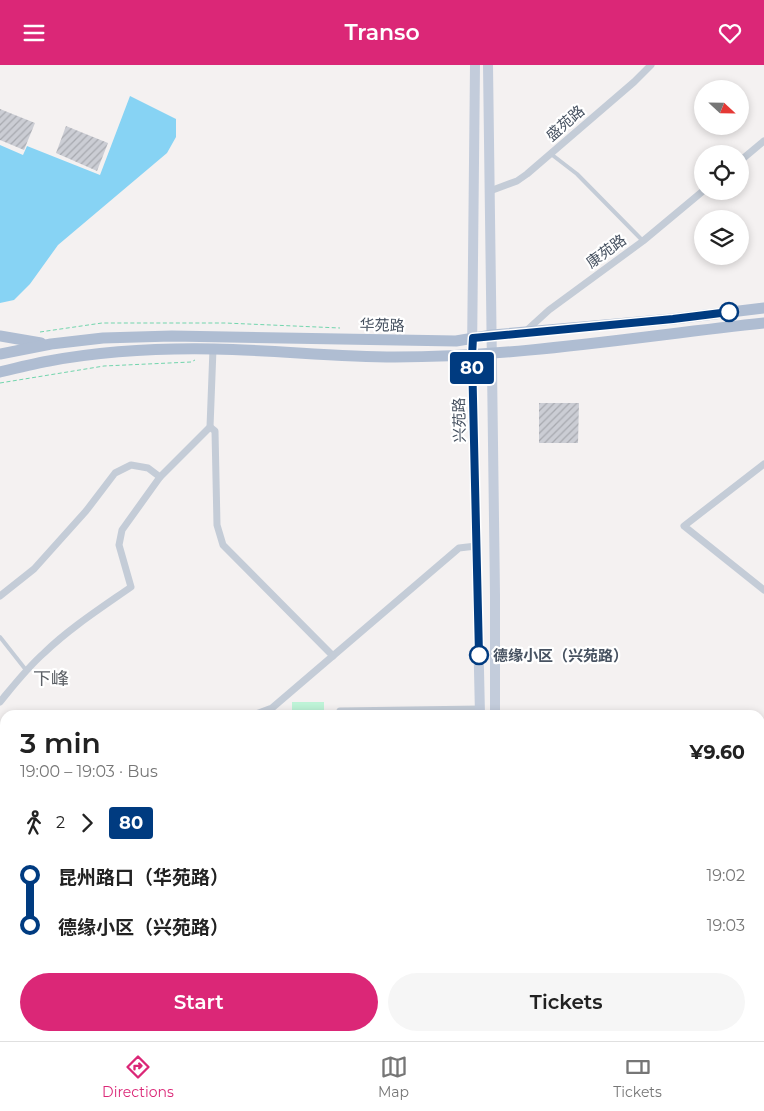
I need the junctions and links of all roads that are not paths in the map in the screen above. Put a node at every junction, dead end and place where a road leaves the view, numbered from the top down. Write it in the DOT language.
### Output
graph roads {
  1 [pos="475,65"];
  2 [pos="488,65"];
  3 [pos="651,65"];
  4 [pos="764,141"];
  5 [pos="551,154"];
  6 [pos="749,154"];
  7 [pos="490,191"];
  8 [pos="694,198"];
  9 [pos="643,241"];
  10 [pos="764,308"];
  11 [pos="764,323"];
  12 [pos="524,333"];
  13 [pos="492,335"];
  14 [pos="0,336"];
  15 [pos="473,338"];
  16 [pos="51,344"];
  17 [pos="214,349"];
  18 [pos="0,354"];
  19 [pos="492,354"];
  20 [pos="472,356"];
  21 [pos="0,372"];
  22 [pos="210,427"];
  23 [pos="764,464"];
  24 [pos="160,477"];
  25 [pos="476,546"];
  26 [pos="764,589"];
  27 [pos="0,596"];
  28 [pos="0,637"];
  29 [pos="333,656"];
  30 [pos="26,670"];
  31 [pos="0,702"];
  32 [pos="267,710"];
  33 [pos="480,710"];
  34 [pos="495,710"];
  1 -- 15 [label="main road, 兴苑路"];
  2 -- 7 [label="main road"];
  3 -- 5 [label="street, 盛苑路"];
  4 -- 6 [label="street"];
  5 -- 7 [label="street, 盛苑路"];
  5 -- 9 [label="lane"];
  7 -- 13 [label="main road"];
  8 -- 9 [label="street, 康苑路"];
  9 -- 12 [label="street, 康苑路"];
  10 -- 12 [label="main road, 华苑路"];
  11 -- 19 [label="main road, 华苑路"];
  12 -- 13 [label="main road, 华苑路"];
  13 -- 15 [label="main road, 华苑路"];
  13 -- 19 [label="main road"];
  14 -- 16 [label="main road"];
  15 -- 16 [label="main road, 华苑路"];
  15 -- 20 [label="main road, 兴苑路"];
  16 -- 18 [label="main road, 华苑路"];
  17 -- 20 [label="main road, 华苑路"];
  17 -- 21 [label="main road, 华苑路"];
  17 -- 22 [label="street"];
  19 -- 20 [label="main road, 华苑路"];
  19 -- 34 [label="main road"];
  20 -- 25 [label="main road, 兴苑路"];
  22 -- 24 [label="street"];
  22 -- 29 [label="street"];
  23 -- 26 [label="street"];
  24 -- 27 [label="street"];
  24 -- 30 [label="street"];
  25 -- 29 [label="street"];
  25 -- 33 [label="main road, 兴苑路"];
  28 -- 30 [label="lane"];
  29 -- 32 [label="street"];
  30 -- 31 [label="street"];
}
